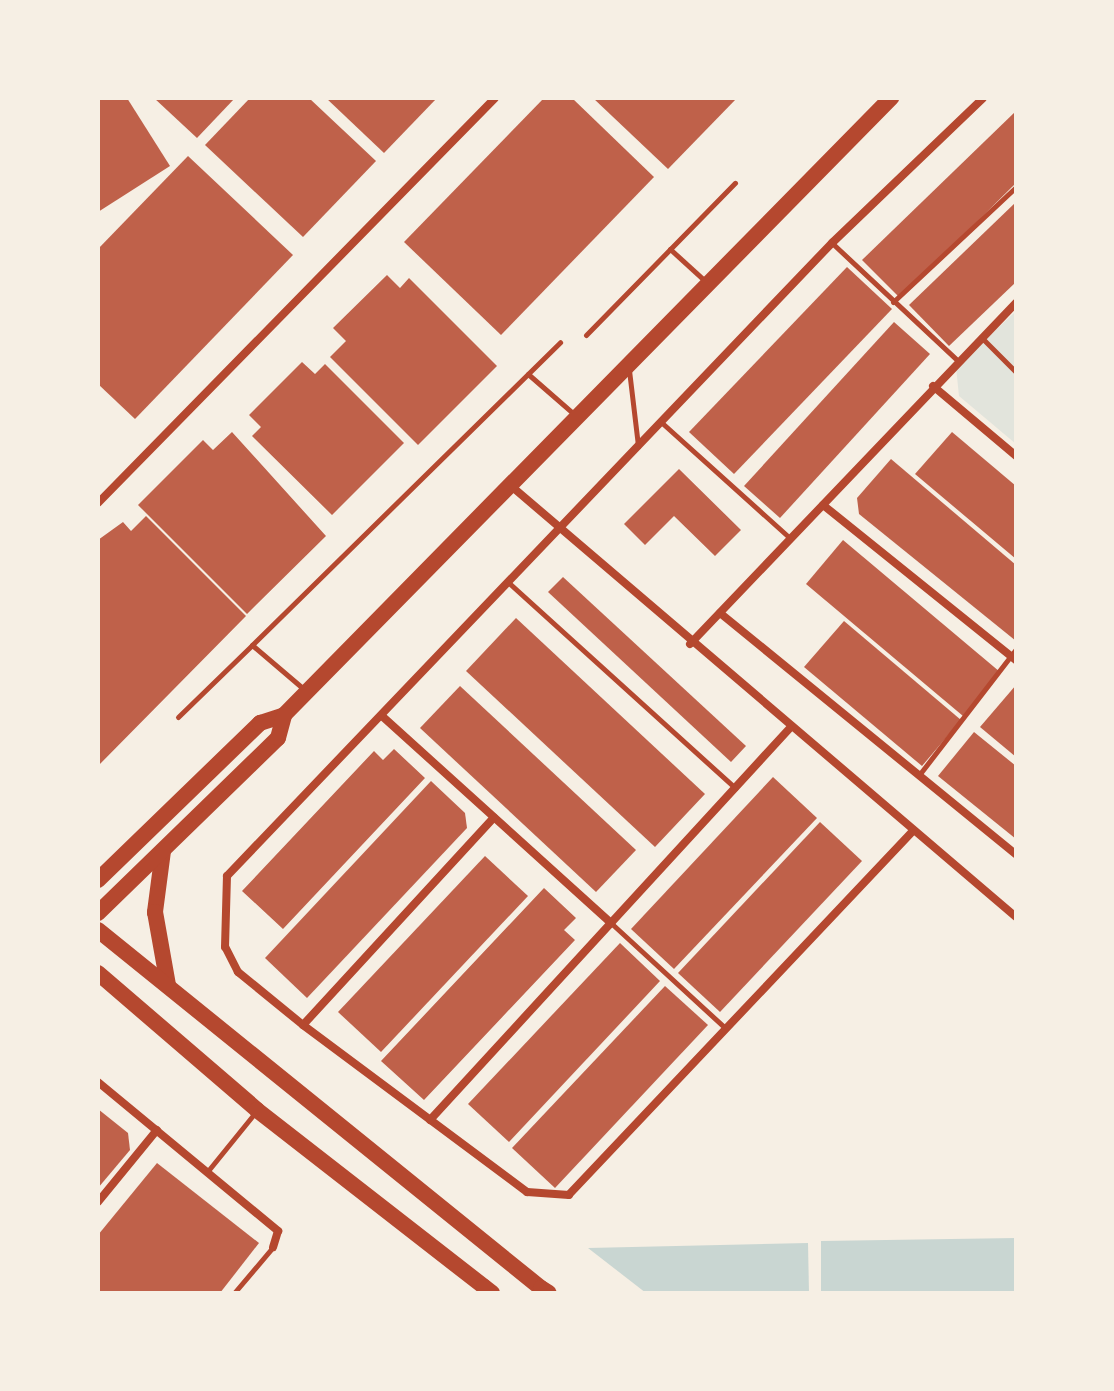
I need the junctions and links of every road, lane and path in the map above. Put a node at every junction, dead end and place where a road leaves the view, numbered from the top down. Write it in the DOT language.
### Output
graph roads {
  1 [pos="495,98"];
  2 [pos="891,98"];
  3 [pos="983,98"];
  4 [pos="735,183"];
  5 [pos="1016,187"];
  6 [pos="832,243"];
  7 [pos="670,249"];
  8 [pos="708,284"];
  9 [pos="893,302"];
  10 [pos="1016,303"];
  11 [pos="586,335"];
  12 [pos="980,336"];
  13 [pos="560,342"];
  14 [pos="956,359"];
  15 [pos="628,365"];
  16 [pos="1016,372"];
  17 [pos="528,374"];
  18 [pos="933,386"];
  19 [pos="578,417"];
  20 [pos="661,422"];
  21 [pos="638,446"];
  22 [pos="1016,456"];
  23 [pos="510,484"];
  24 [pos="98,503"];
  25 [pos="823,505"];
  26 [pos="556,531"];
  27 [pos="790,538"];
  28 [pos="508,582"];
  29 [pos="720,613"];
  30 [pos="690,644"];
  31 [pos="252,645"];
  32 [pos="1014,655"];
  33 [pos="307,691"];
  34 [pos="284,715"];
  35 [pos="382,716"];
  36 [pos="178,717"];
  37 [pos="789,729"];
  38 [pos="919,775"];
  39 [pos="735,788"];
  40 [pos="494,817"];
  41 [pos="911,833"];
  42 [pos="163,849"];
  43 [pos="1016,854"];
  44 [pos="98,880"];
  45 [pos="98,913"];
  46 [pos="1016,917"];
  47 [pos="611,923"];
  48 [pos="98,930"];
  49 [pos="98,973"];
  50 [pos="168,985"];
  51 [pos="303,1025"];
  52 [pos="725,1028"];
  53 [pos="98,1082"];
  54 [pos="257,1110"];
  55 [pos="430,1120"];
  56 [pos="157,1130"];
  57 [pos="207,1172"];
  58 [pos="98,1202"];
  59 [pos="273,1247"];
  60 [pos="488,1291"];
  61 [pos="546,1291"];
  62 [pos="234,1293"];
  1 -- 24 [label="street"];
  2 -- 8 [label="main road"];
  3 -- 6 [label="street"];
  4 -- 7 [label="lane"];
  5 -- 9 [label="lane"];
  6 -- 9 [label="lane"];
  6 -- 20 [label="street"];
  7 -- 8 [label="lane"];
  7 -- 11 [label="lane"];
  8 -- 15 [label="main road"];
  9 -- 14 [label="lane"];
  10 -- 12 [label="street"];
  12 -- 14 [label="street"];
  12 -- 16 [label="lane"];
  13 -- 17 [label="lane"];
  14 -- 18 [label="street"];
  15 -- 19 [label="main road"];
  15 -- 21 [label="lane"];
  17 -- 19 [label="lane"];
  17 -- 31 [label="lane"];
  18 -- 22 [label="street"];
  18 -- 25 [label="street"];
  19 -- 23 [label="main road"];
  20 -- 21 [label="street"];
  20 -- 27 [label="lane"];
  21 -- 26 [label="street"];
  23 -- 26 [label="street"];
  23 -- 33 [label="main road"];
  25 -- 27 [label="street"];
  25 -- 32 [label="street"];
  26 -- 28 [label="street"];
  26 -- 30 [label="street"];
  27 -- 29 [label="street"];
  28 -- 35 [label="street"];
  28 -- 39 [label="lane"];
  29 -- 30 [label="street"];
  29 -- 38 [label="street"];
  30 -- 37 [label="street"];
  31 -- 33 [label="lane"];
  31 -- 36 [label="lane"];
  32 -- 38 [label="lane"];
  33 -- 34 [label="main road"];
  34 -- 42 [label="main road"];
  34 -- 44 [label="main road"];
  35 -- 40 [label="street"];
  35 -- 51 [label="street"];
  37 -- 39 [label="street"];
  37 -- 41 [label="street"];
  38 -- 43 [label="street"];
  39 -- 47 [label="street"];
  40 -- 47 [label="street"];
  40 -- 51 [label="street"];
  41 -- 46 [label="street"];
  41 -- 52 [label="street"];
  42 -- 45 [label="main road"];
  42 -- 50 [label="main road"];
  47 -- 52 [label="lane"];
  47 -- 55 [label="street"];
  48 -- 50 [label="main road"];
  49 -- 54 [label="main road"];
  50 -- 61 [label="main road"];
  51 -- 55 [label="street"];
  52 -- 55 [label="street"];
  53 -- 56 [label="street"];
  54 -- 57 [label="lane"];
  54 -- 60 [label="main road"];
  56 -- 57 [label="street"];
  56 -- 58 [label="street"];
  57 -- 59 [label="street"];
  59 -- 62 [label="lane"];
}
